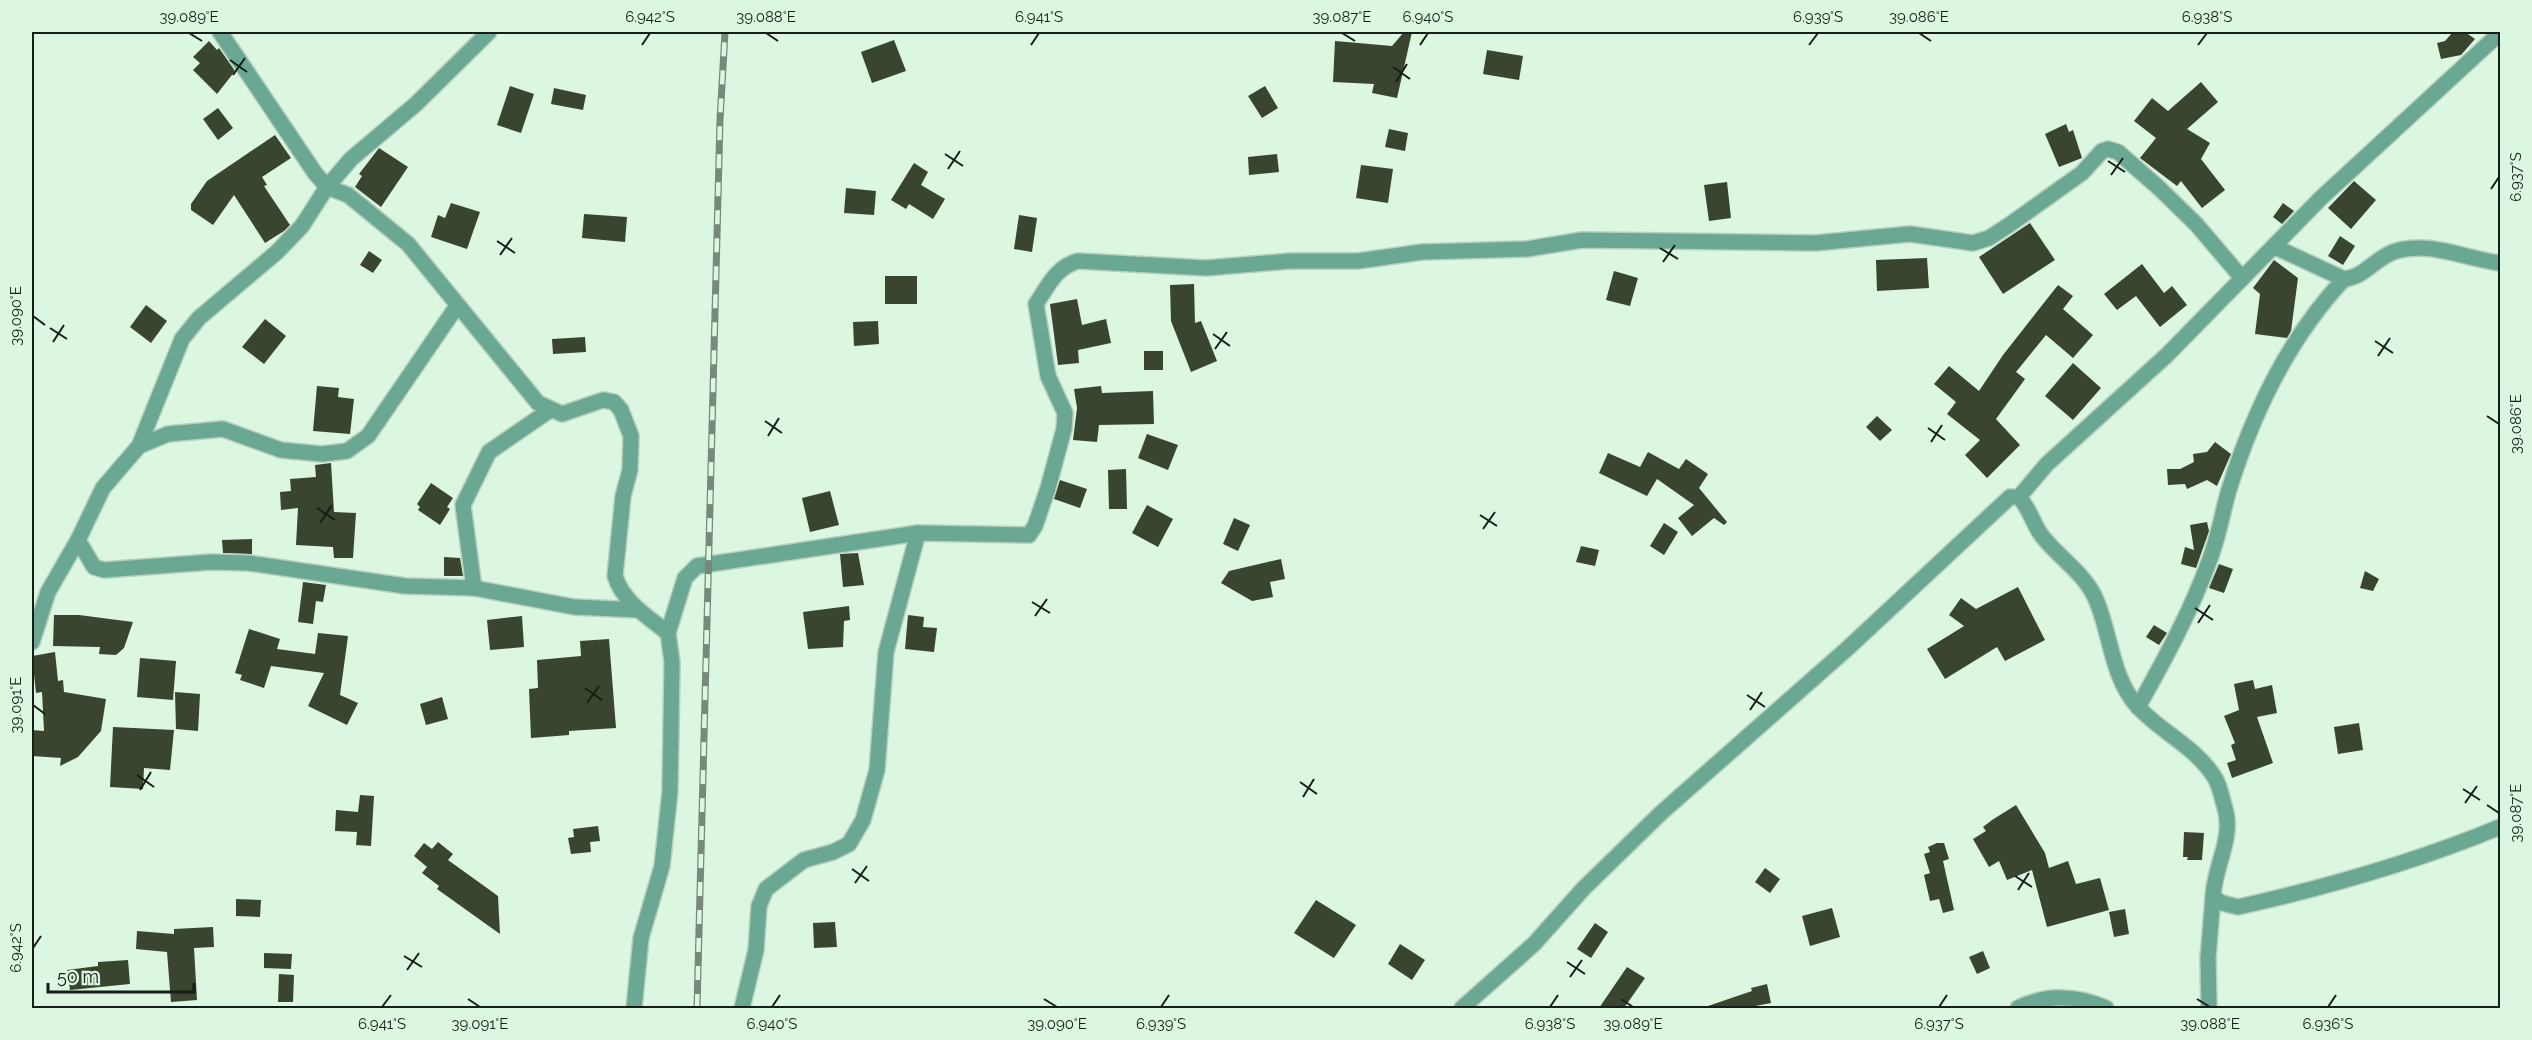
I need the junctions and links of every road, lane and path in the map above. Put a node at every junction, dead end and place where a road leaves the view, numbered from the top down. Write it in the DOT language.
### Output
graph roads {
  1 [pos="220,32"];
  2 [pos="489,32"];
  3 [pos="2500,33"];
  4 [pos="327,187"];
  5 [pos="2275,247"];
  6 [pos="2500,263"];
  7 [pos="2242,278"];
  8 [pos="2344,279"];
  9 [pos="457,306"];
  10 [pos="550,410"];
  11 [pos="139,446"];
  12 [pos="2019,497"];
  13 [pos="918,532"];
  14 [pos="78,540"];
  15 [pos="474,588"];
  16 [pos="639,610"];
  17 [pos="669,633"];
  18 [pos="32,642"];
  19 [pos="2138,707"];
  20 [pos="2500,827"];
  21 [pos="2213,897"];
  22 [pos="634,1008"];
  23 [pos="742,1008"];
  24 [pos="1462,1008"];
  25 [pos="2018,1008"];
  26 [pos="2106,1008"];
  27 [pos="2209,1008"];
  1 -- 4 [label="street"];
  2 -- 4 [label="street"];
  3 -- 5 [label="street"];
  4 -- 9 [label="street"];
  4 -- 11 [label="street"];
  5 -- 7 [label="street"];
  5 -- 8 [label="street"];
  6 -- 8 [label="street"];
  7 -- 12 [label="street"];
  7 -- 13 [label="street"];
  8 -- 19 [label="street"];
  9 -- 10 [label="street"];
  9 -- 11 [label="street"];
  10 -- 15 [label="street"];
  10 -- 16 [label="street"];
  11 -- 14 [label="street"];
  12 -- 19 [label="street"];
  12 -- 24 [label="street"];
  13 -- 17 [label="street"];
  13 -- 23 [label="street"];
  14 -- 15 [label="street"];
  14 -- 18 [label="street"];
  15 -- 16 [label="street"];
  16 -- 17 [label="street"];
  17 -- 22 [label="street"];
  19 -- 21 [label="street"];
  20 -- 21 [label="street"];
  21 -- 27 [label="street"];
  25 -- 26 [label="street"];
}
